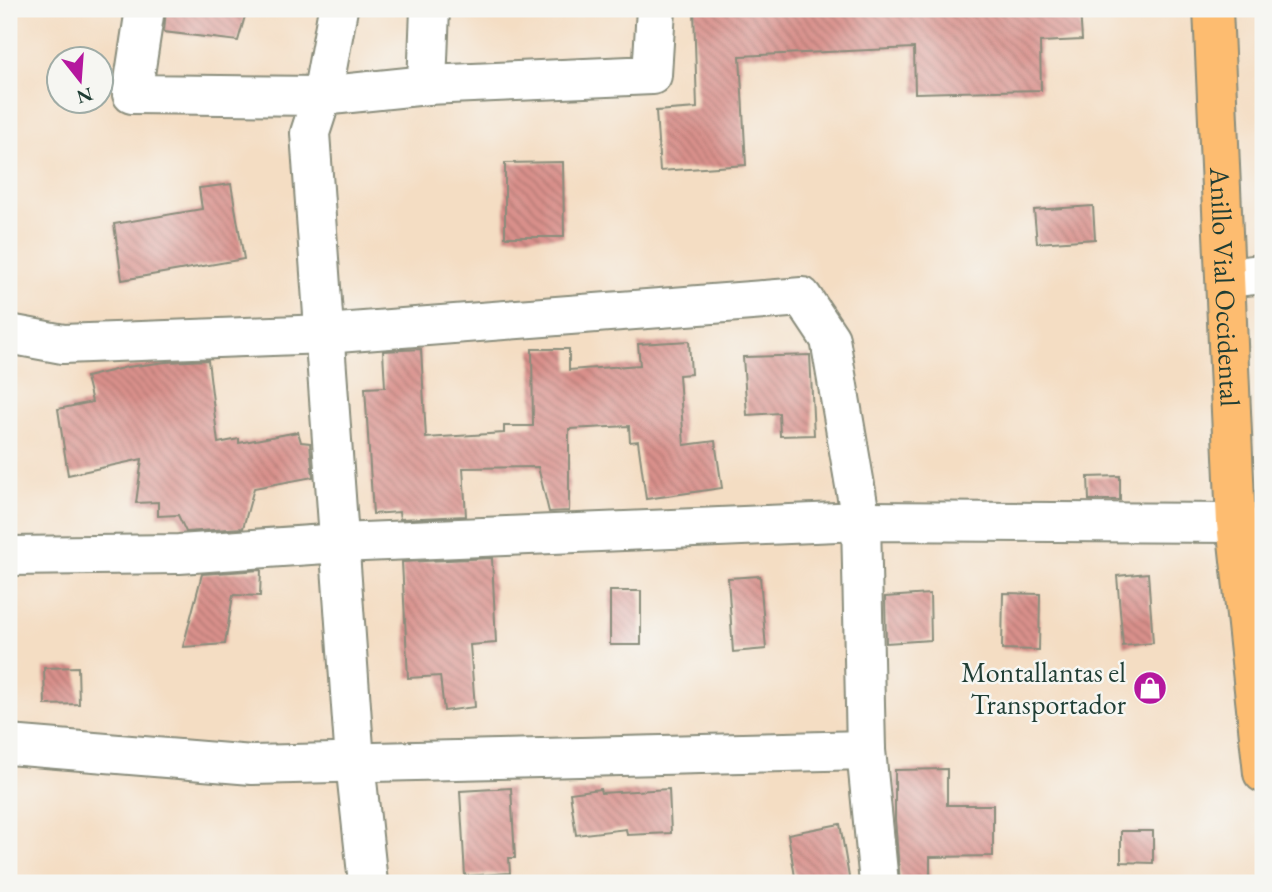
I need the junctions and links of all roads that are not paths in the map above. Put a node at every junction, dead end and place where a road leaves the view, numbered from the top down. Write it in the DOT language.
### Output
graph roads {
  1 [pos="145,9"];
  2 [pos="338,9"];
  3 [pos="430,9"];
  4 [pos="656,9"];
  5 [pos="1213,9"];
  6 [pos="426,85"];
  7 [pos="321,96"];
  8 [pos="1263,274"];
  9 [pos="1226,278"];
  10 [pos="9,334"];
  11 [pos="326,334"];
  12 [pos="861,521"];
  13 [pos="1249,528"];
  14 [pos="340,543"];
  15 [pos="9,556"];
  16 [pos="9,744"];
  17 [pos="866,750"];
  18 [pos="355,762"];
  19 [pos="1263,773"];
  20 [pos="368,883"];
  21 [pos="879,883"];
  1 -- 7 [label="street"];
  2 -- 7 [label="street"];
  3 -- 6 [label="street"];
  4 -- 6 [label="street"];
  5 -- 9 [label="highway, Anillo Vial Occidental"];
  6 -- 7 [label="street"];
  7 -- 11 [label="street"];
  8 -- 9 [label="street"];
  9 -- 13 [label="highway, Anillo Vial Occidental"];
  10 -- 11 [label="street"];
  11 -- 12 [label="street"];
  11 -- 14 [label="street"];
  12 -- 13 [label="street"];
  12 -- 14 [label="street"];
  12 -- 17 [label="street"];
  13 -- 19 [label="highway, Anillo Vial Occidental"];
  14 -- 15 [label="street"];
  14 -- 18 [label="street"];
  16 -- 18 [label="street"];
  17 -- 18 [label="street"];
  17 -- 21 [label="street"];
  18 -- 20 [label="street"];
}
